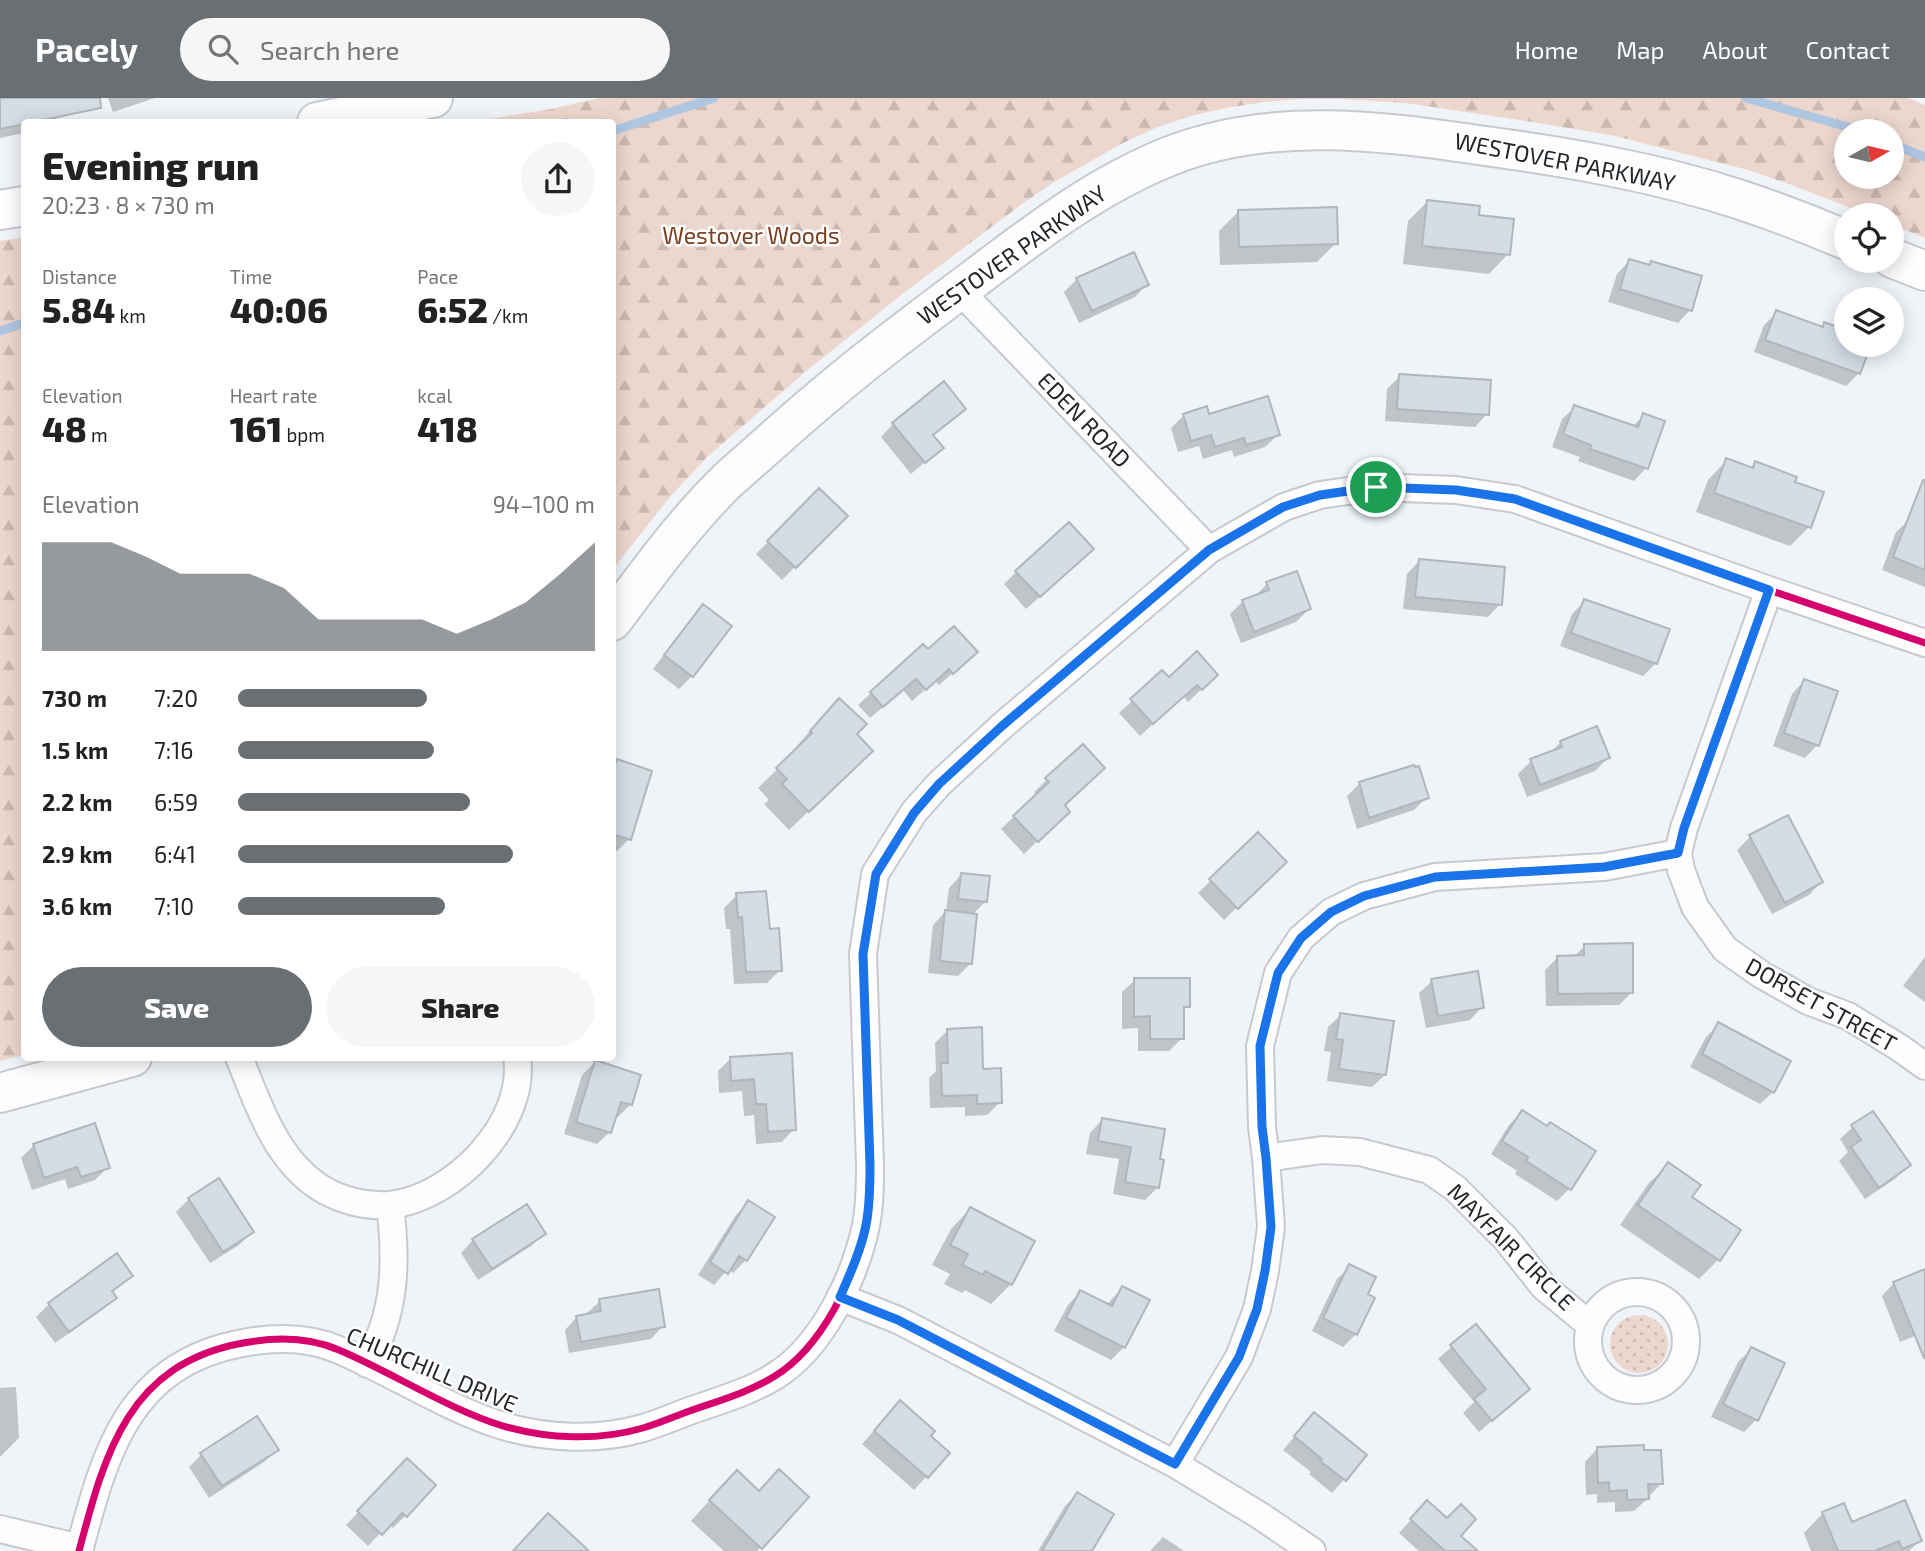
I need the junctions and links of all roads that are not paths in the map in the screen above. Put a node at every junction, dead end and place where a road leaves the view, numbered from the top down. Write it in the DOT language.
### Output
graph roads {
  1 [pos="433,98"];
  2 [pos="332,119"];
  3 [pos="21,206"];
  4 [pos="0,210"];
  5 [pos="1834,235"];
  6 [pos="1904,263"];
  7 [pos="1925,271"];
  8 [pos="959,290"];
  9 [pos="1209,550"];
  10 [pos="1769,590"];
  11 [pos="616,616"];
  12 [pos="1925,643"];
  13 [pos="1678,853"];
  14 [pos="117,1061"];
  15 [pos="241,1061"];
  16 [pos="517,1061"];
  17 [pos="1925,1066"];
  18 [pos="0,1093"];
  19 [pos="1266,1158"];
  20 [pos="390,1205"];
  21 [pos="840,1297"];
  22 [pos="1590,1325"];
  23 [pos="367,1364"];
  24 [pos="1175,1464"];
  25 [pos="0,1529"];
  26 [pos="80,1549"];
  27 [pos="1312,1551"];
  1 -- 2 [label="street"];
  3 -- 4 [label="street"];
  5 -- 8 [label="street, WESTOVER PARKWAY"];
  6 -- 7 [label="street"];
  8 -- 9 [label="street, EDEN ROAD"];
  8 -- 11 [label="street, WESTOVER PARKWAY"];
  9 -- 10 [label="street, CHURCHILL DRIVE"];
  9 -- 21 [label="street, CHURCHILL DRIVE"];
  10 -- 12 [label="street, CHURCHILL DRIVE"];
  10 -- 13 [label="street"];
  13 -- 17 [label="street, DORSET STREET"];
  13 -- 19 [label="street"];
  14 -- 18 [label="street"];
  15 -- 20 [label="street"];
  16 -- 20 [label="street"];
  19 -- 22 [label="street, MAYFAIR CIRCLE"];
  19 -- 24 [label="street"];
  20 -- 23 [label="street"];
  21 -- 23 [label="street, CHURCHILL DRIVE"];
  21 -- 24 [label="street"];
  23 -- 26 [label="street, CHURCHILL DRIVE"];
  24 -- 27 [label="street"];
  25 -- 26 [label="street"];
}
